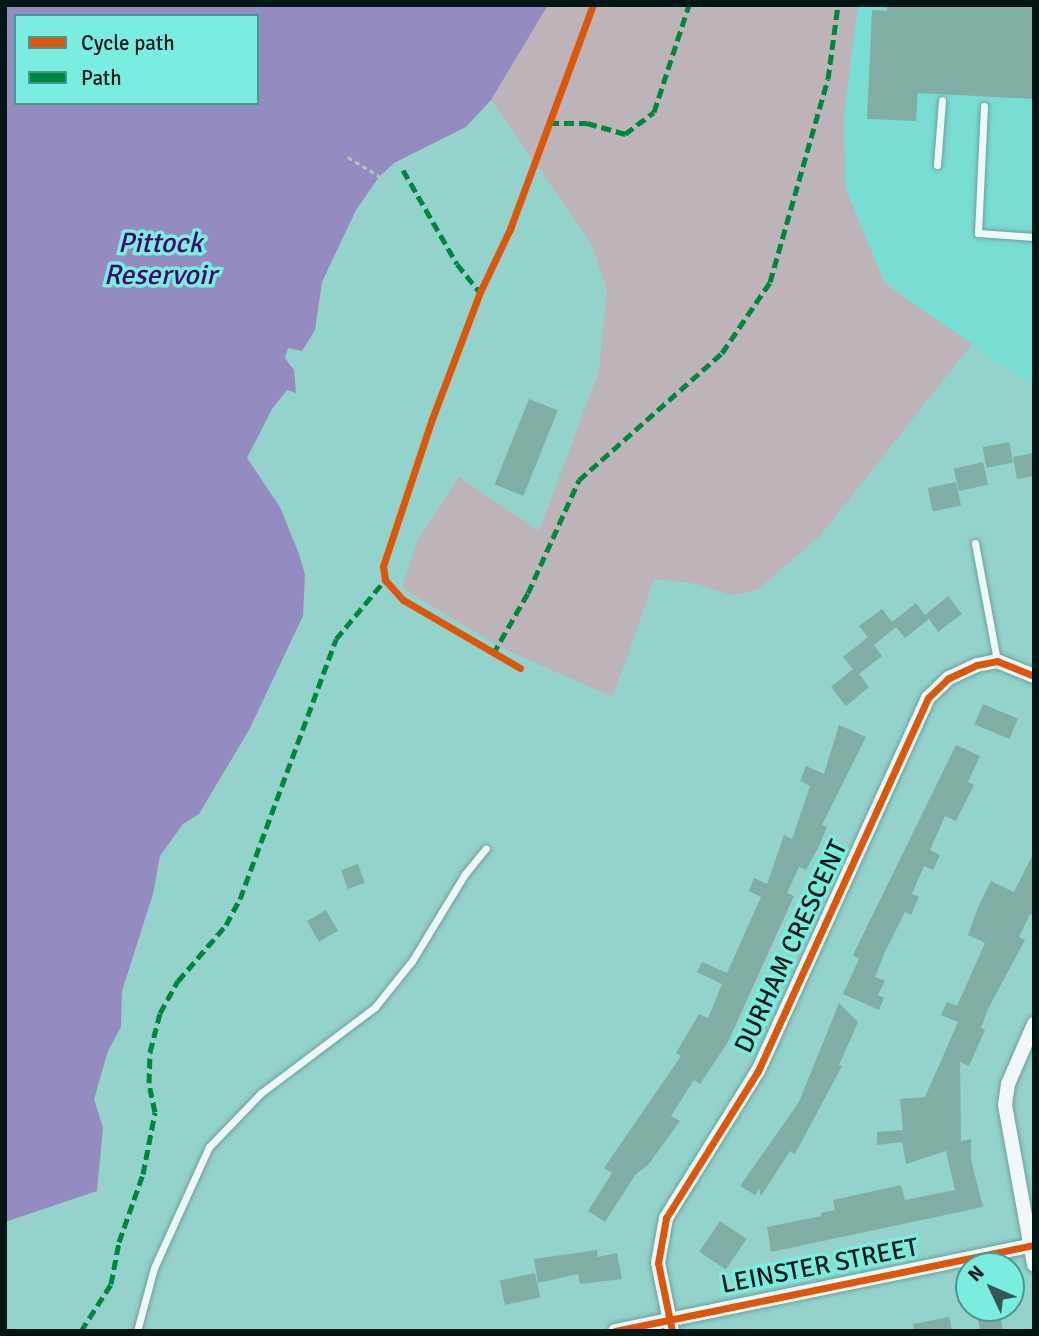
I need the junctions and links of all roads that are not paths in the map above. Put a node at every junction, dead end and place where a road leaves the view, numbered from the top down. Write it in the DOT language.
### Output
graph roads {
  1 [pos="942,100"];
  2 [pos="984,106"];
  3 [pos="937,165"];
  4 [pos="1034,237"];
  5 [pos="975,543"];
  6 [pos="997,661"];
  7 [pos="1034,676"];
  8 [pos="486,848"];
  9 [pos="1034,1024"];
  10 [pos="1032,1245"];
  11 [pos="1034,1264"];
  12 [pos="671,1325"];
  13 [pos="137,1331"];
  14 [pos="615,1331"];
  1 -- 3 [label="lane"];
  2 -- 4 [label="lane"];
  5 -- 6 [label="lane"];
  6 -- 7 [label="street"];
  6 -- 12 [label="street, DURHAM CRESCENT"];
  8 -- 13 [label="lane"];
  9 -- 10 [label="street"];
  10 -- 11 [label="street"];
  10 -- 12 [label="street, LEINSTER STREET"];
  12 -- 14 [label="street, LEINSTER STREET"];
}
